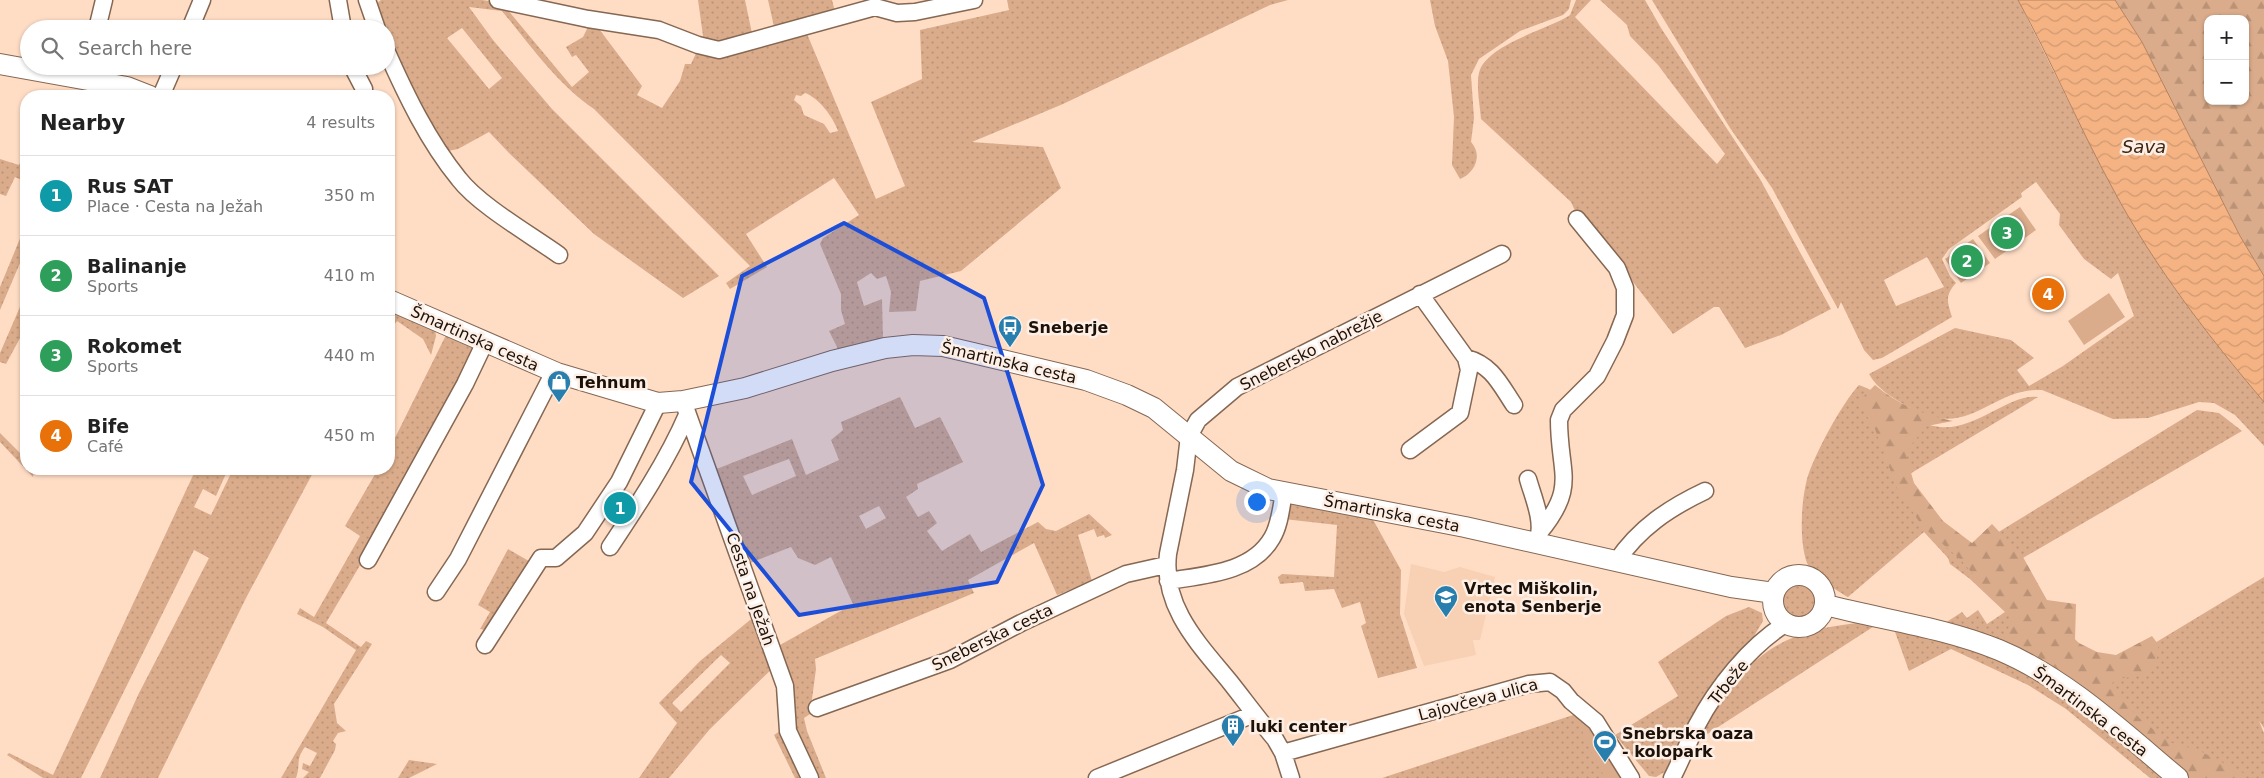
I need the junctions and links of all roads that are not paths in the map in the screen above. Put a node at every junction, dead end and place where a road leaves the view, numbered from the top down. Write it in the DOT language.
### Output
graph roads {
  1 [pos="104,0"];
  2 [pos="202,0"];
  3 [pos="338,0"];
  4 [pos="367,0"];
  5 [pos="498,0"];
  6 [pos="974,0"];
  7 [pos="99,20"];
  8 [pos="194,20"];
  9 [pos="341,20"];
  10 [pos="374,20"];
  11 [pos="0,64"];
  12 [pos="20,66"];
  13 [pos="395,71"];
  14 [pos="99,75"];
  15 [pos="170,75"];
  16 [pos="357,75"];
  17 [pos="364,89"];
  18 [pos="134,90"];
  19 [pos="164,90"];
  20 [pos="1577,218"];
  21 [pos="1502,254"];
  22 [pos="559,255"];
  23 [pos="1420,294"];
  24 [pos="395,303"];
  25 [pos="485,342"];
  26 [pos="1466,358"];
  27 [pos="554,372"];
  28 [pos="658,403"];
  29 [pos="1514,406"];
  30 [pos="685,408"];
  31 [pos="1189,436"];
  32 [pos="1410,450"];
  33 [pos="1528,479"];
  34 [pos="1705,491"];
  35 [pos="1284,493"];
  36 [pos="1538,538"];
  37 [pos="610,547"];
  38 [pos="368,560"];
  39 [pos="1616,562"];
  40 [pos="1167,573"];
  41 [pos="436,592"];
  42 [pos="1774,593"];
  43 [pos="1826,605"];
  44 [pos="1786,624"];
  45 [pos="485,645"];
  46 [pos="817,708"];
  47 [pos="1254,714"];
  48 [pos="1284,753"];
  49 [pos="810,778"];
  50 [pos="1097,778"];
  51 [pos="1291,778"];
  52 [pos="1631,778"];
  53 [pos="1672,778"];
  54 [pos="2178,778"];
  1 -- 7 [label="street"];
  2 -- 8 [label="street"];
  3 -- 9 [label="street"];
  4 -- 10 [label="street"];
  5 -- 6 [label="street"];
  11 -- 12 [label="main road"];
  13 -- 22 [label="street"];
  14 -- 18 [label="main road"];
  15 -- 19 [label="street"];
  16 -- 17 [label="street"];
  20 -- 36 [label="street"];
  21 -- 23 [label="street, Snebersko nabrežje"];
  23 -- 26 [label="street"];
  23 -- 31 [label="street, Snebersko nabrežje"];
  24 -- 25 [label="main road, Šmartinska cesta"];
  25 -- 27 [label="main road, Šmartinska cesta"];
  25 -- 38 [label="street"];
  26 -- 29 [label="street"];
  26 -- 32 [label="street"];
  27 -- 28 [label="main road, Šmartinska cesta"];
  27 -- 41 [label="street"];
  28 -- 30 [label="main road, Šmartinska cesta"];
  28 -- 45 [label="street"];
  30 -- 31 [label="main road, Šmartinska cesta"];
  30 -- 37 [label="street"];
  30 -- 49 [label="street, Cesta na Ježah"];
  31 -- 35 [label="main road, Šmartinska cesta"];
  31 -- 40 [label="street"];
  33 -- 36 [label="street"];
  34 -- 39 [label="street"];
  35 -- 36 [label="main road, Šmartinska cesta"];
  35 -- 40 [label="street, Sneberska cesta"];
  36 -- 39 [label="main road, Šmartinska cesta"];
  39 -- 42 [label="main road, Šmartinska cesta"];
  40 -- 46 [label="street, Sneberska cesta"];
  40 -- 47 [label="street"];
  42 -- 43 [label="main road"];
  42 -- 44 [label="main road"];
  43 -- 44 [label="main road"];
  43 -- 54 [label="main road, Šmartinska cesta"];
  44 -- 53 [label="street, Trbeže"];
  47 -- 48 [label="street"];
  47 -- 50 [label="street"];
  48 -- 51 [label="street"];
  48 -- 52 [label="street, Lajovčeva ulica"];
}
